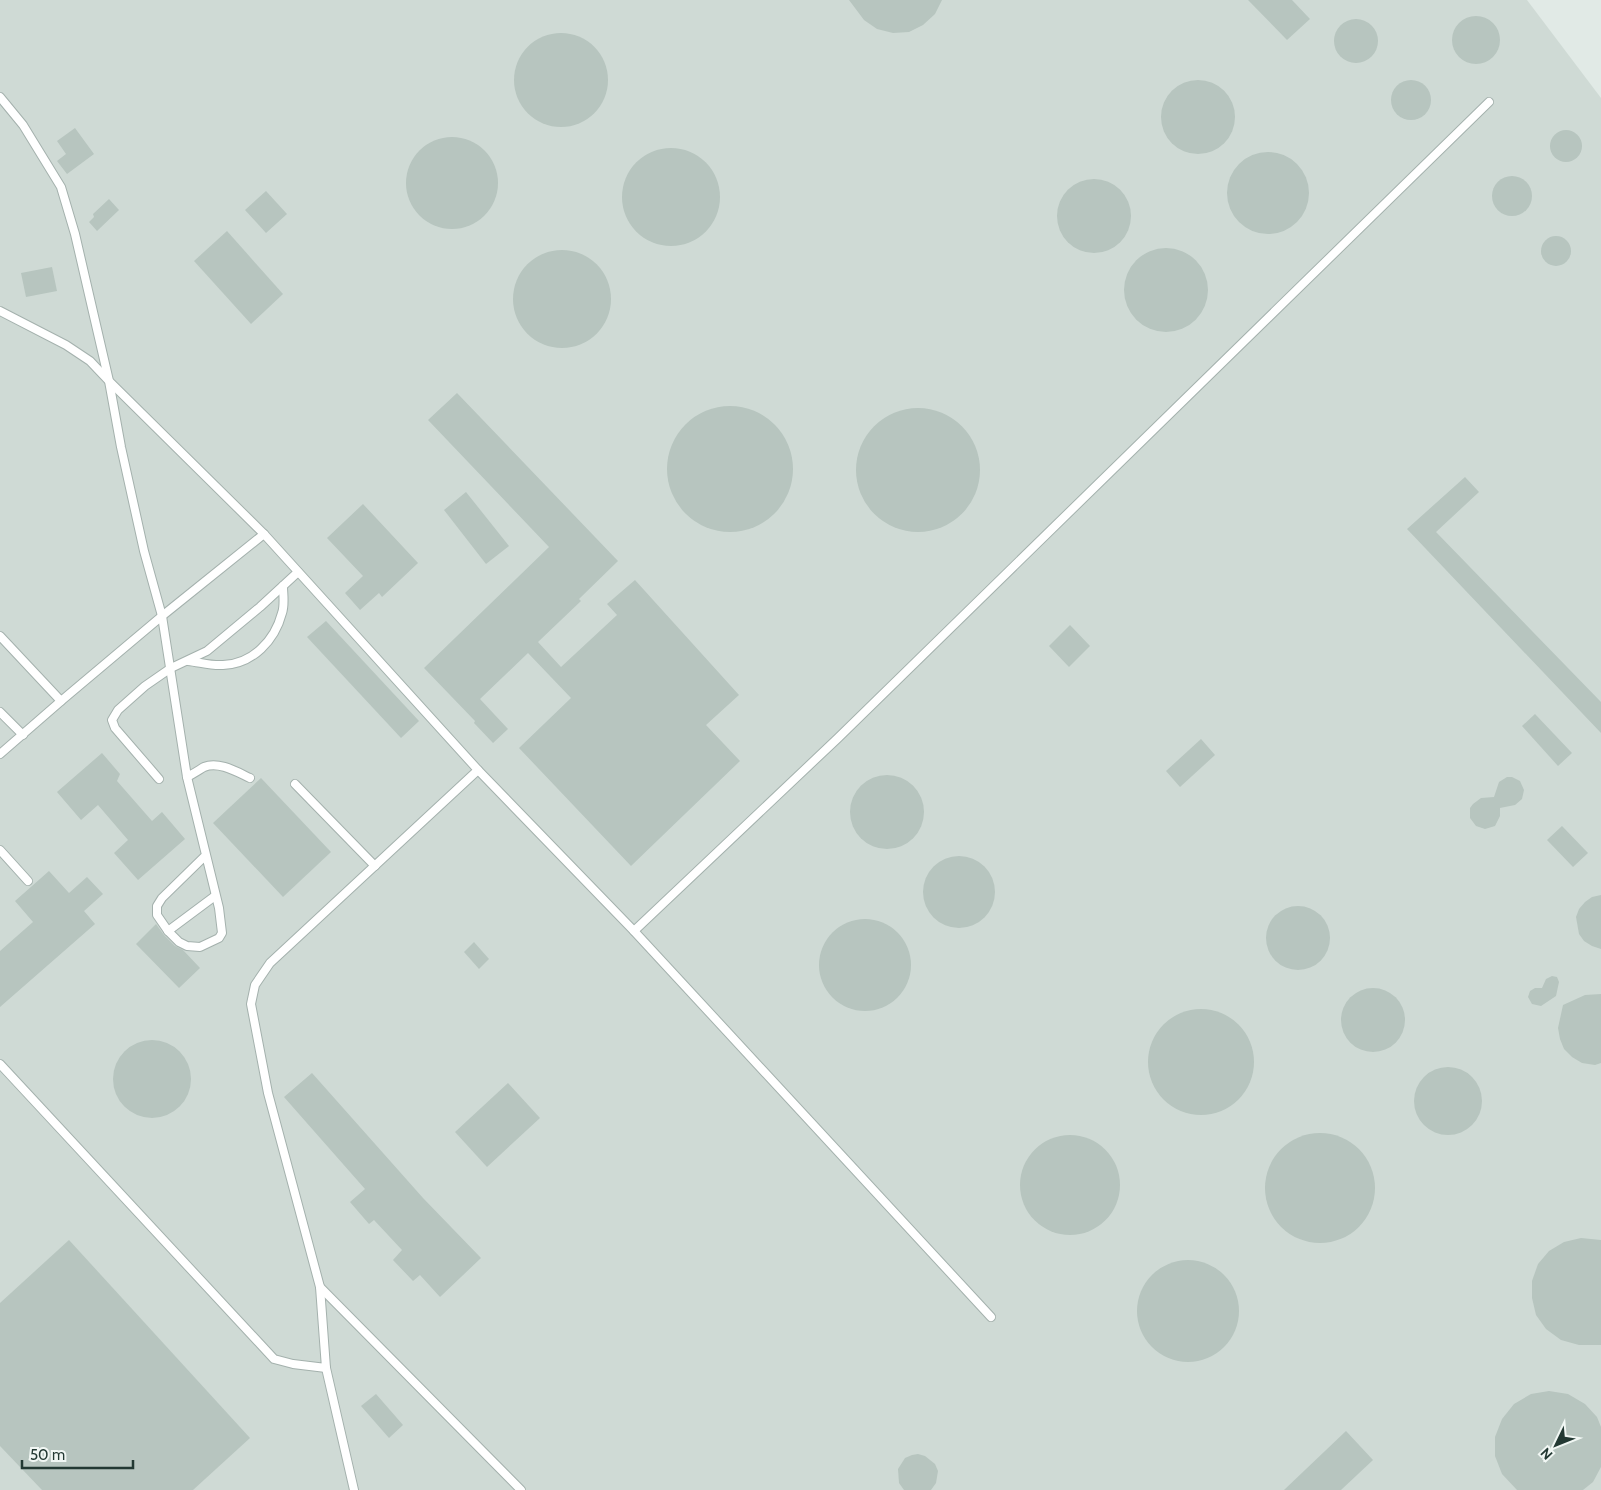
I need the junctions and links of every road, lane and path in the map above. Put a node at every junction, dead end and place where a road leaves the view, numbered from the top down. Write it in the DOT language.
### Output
graph roads {
  1 [pos="0,96"];
  2 [pos="1489,102"];
  3 [pos="0,311"];
  4 [pos="109,381"];
  5 [pos="264,534"];
  6 [pos="298,572"];
  7 [pos="283,586"];
  8 [pos="162,616"];
  9 [pos="0,636"];
  10 [pos="187,661"];
  11 [pos="171,668"];
  12 [pos="61,701"];
  13 [pos="0,712"];
  14 [pos="22,735"];
  15 [pos="0,754"];
  16 [pos="478,770"];
  17 [pos="187,777"];
  18 [pos="250,778"];
  19 [pos="159,779"];
  20 [pos="295,784"];
  21 [pos="0,850"];
  22 [pos="205,856"];
  23 [pos="375,866"];
  24 [pos="28,882"];
  25 [pos="215,896"];
  26 [pos="168,931"];
  27 [pos="634,931"];
  28 [pos="0,1064"];
  29 [pos="320,1287"];
  30 [pos="991,1317"];
  31 [pos="326,1368"];
  32 [pos="354,1490"];
  33 [pos="521,1490"];
  1 -- 4 [label="lane"];
  2 -- 27 [label="lane"];
  3 -- 4 [label="lane"];
  4 -- 5 [label="lane"];
  4 -- 8 [label="lane"];
  5 -- 6 [label="lane"];
  5 -- 8 [label="lane"];
  6 -- 7 [label="lane"];
  6 -- 16 [label="lane"];
  7 -- 10 [label="lane"];
  7 -- 10 [label="lane"];
  8 -- 11 [label="lane"];
  8 -- 12 [label="lane"];
  9 -- 12 [label="lane"];
  10 -- 11 [label="lane"];
  11 -- 17 [label="lane"];
  11 -- 19 [label="lane"];
  12 -- 14 [label="lane"];
  13 -- 14 [label="lane"];
  14 -- 15 [label="lane"];
  16 -- 23 [label="lane"];
  16 -- 27 [label="lane"];
  17 -- 18 [label="lane"];
  17 -- 22 [label="lane"];
  20 -- 23 [label="lane"];
  21 -- 24 [label="lane"];
  22 -- 25 [label="lane"];
  22 -- 26 [label="lane"];
  23 -- 29 [label="lane"];
  25 -- 26 [label="lane"];
  25 -- 26 [label="lane"];
  27 -- 30 [label="lane"];
  28 -- 31 [label="lane"];
  29 -- 31 [label="lane"];
  29 -- 33 [label="lane"];
  31 -- 32 [label="lane"];
}
